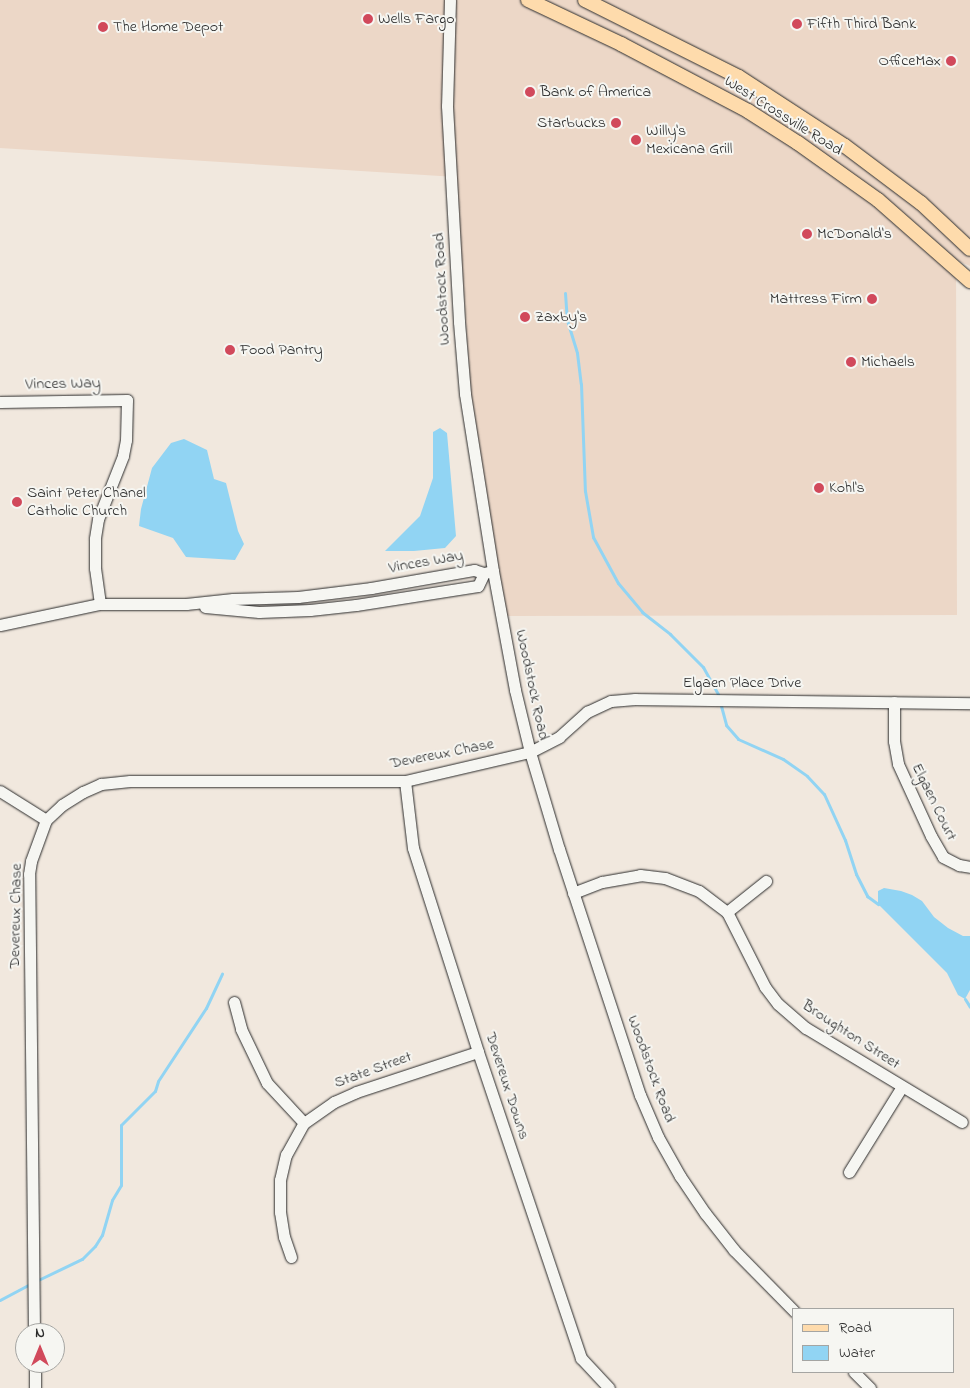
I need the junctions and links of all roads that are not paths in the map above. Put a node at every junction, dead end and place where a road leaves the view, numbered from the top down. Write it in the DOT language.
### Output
graph roads {
  1 [pos="450,0"];
  2 [pos="528,0"];
  3 [pos="585,0"];
  4 [pos="970,249"];
  5 [pos="970,281"];
  6 [pos="0,402"];
  7 [pos="488,572"];
  8 [pos="100,604"];
  9 [pos="186,604"];
  10 [pos="0,625"];
  11 [pos="894,702"];
  12 [pos="970,703"];
  13 [pos="530,752"];
  14 [pos="405,781"];
  15 [pos="0,791"];
  16 [pos="46,820"];
  17 [pos="970,867"];
  18 [pos="766,881"];
  19 [pos="574,893"];
  20 [pos="728,912"];
  21 [pos="234,1002"];
  22 [pos="478,1052"];
  23 [pos="901,1088"];
  24 [pos="962,1122"];
  25 [pos="304,1123"];
  26 [pos="849,1172"];
  27 [pos="291,1257"];
  28 [pos="792,1309"];
  29 [pos="34,1323"];
  30 [pos="35,1373"];
  31 [pos="855,1373"];
  32 [pos="35,1388"];
  33 [pos="609,1388"];
  34 [pos="870,1388"];
  1 -- 7 [label="street, Woodstock Road"];
  2 -- 5 [label="main road, West Crossville Road"];
  3 -- 4 [label="main road, West Crossville Road"];
  6 -- 8 [label="street, Vinces Way"];
  7 -- 9 [label="street, Vinces Way"];
  7 -- 9 [label="street, Vinces Way"];
  7 -- 13 [label="street, Woodstock Road"];
  8 -- 9 [label="street, Vinces Way"];
  8 -- 10 [label="street, Vinces Way"];
  11 -- 12 [label="street, Elgaen Place Drive"];
  11 -- 13 [label="street, Elgaen Place Drive"];
  11 -- 17 [label="street, Elgaen Court"];
  13 -- 14 [label="street, Devereux Chase"];
  13 -- 19 [label="street, Woodstock Road"];
  14 -- 16 [label="street, Devereux Chase"];
  14 -- 22 [label="street, Devereux Downs"];
  15 -- 16 [label="street"];
  16 -- 29 [label="street, Devereux Chase"];
  18 -- 20 [label="street"];
  19 -- 20 [label="street, Broughton Street"];
  19 -- 28 [label="street, Woodstock Road"];
  20 -- 23 [label="street, Broughton Street"];
  21 -- 25 [label="street"];
  22 -- 25 [label="street, State Street"];
  22 -- 33 [label="street, Devereux Downs"];
  23 -- 24 [label="street, Broughton Street"];
  23 -- 26 [label="street"];
  25 -- 27 [label="street, State Street"];
  30 -- 32 [label="street"];
  31 -- 34 [label="street"];
}
